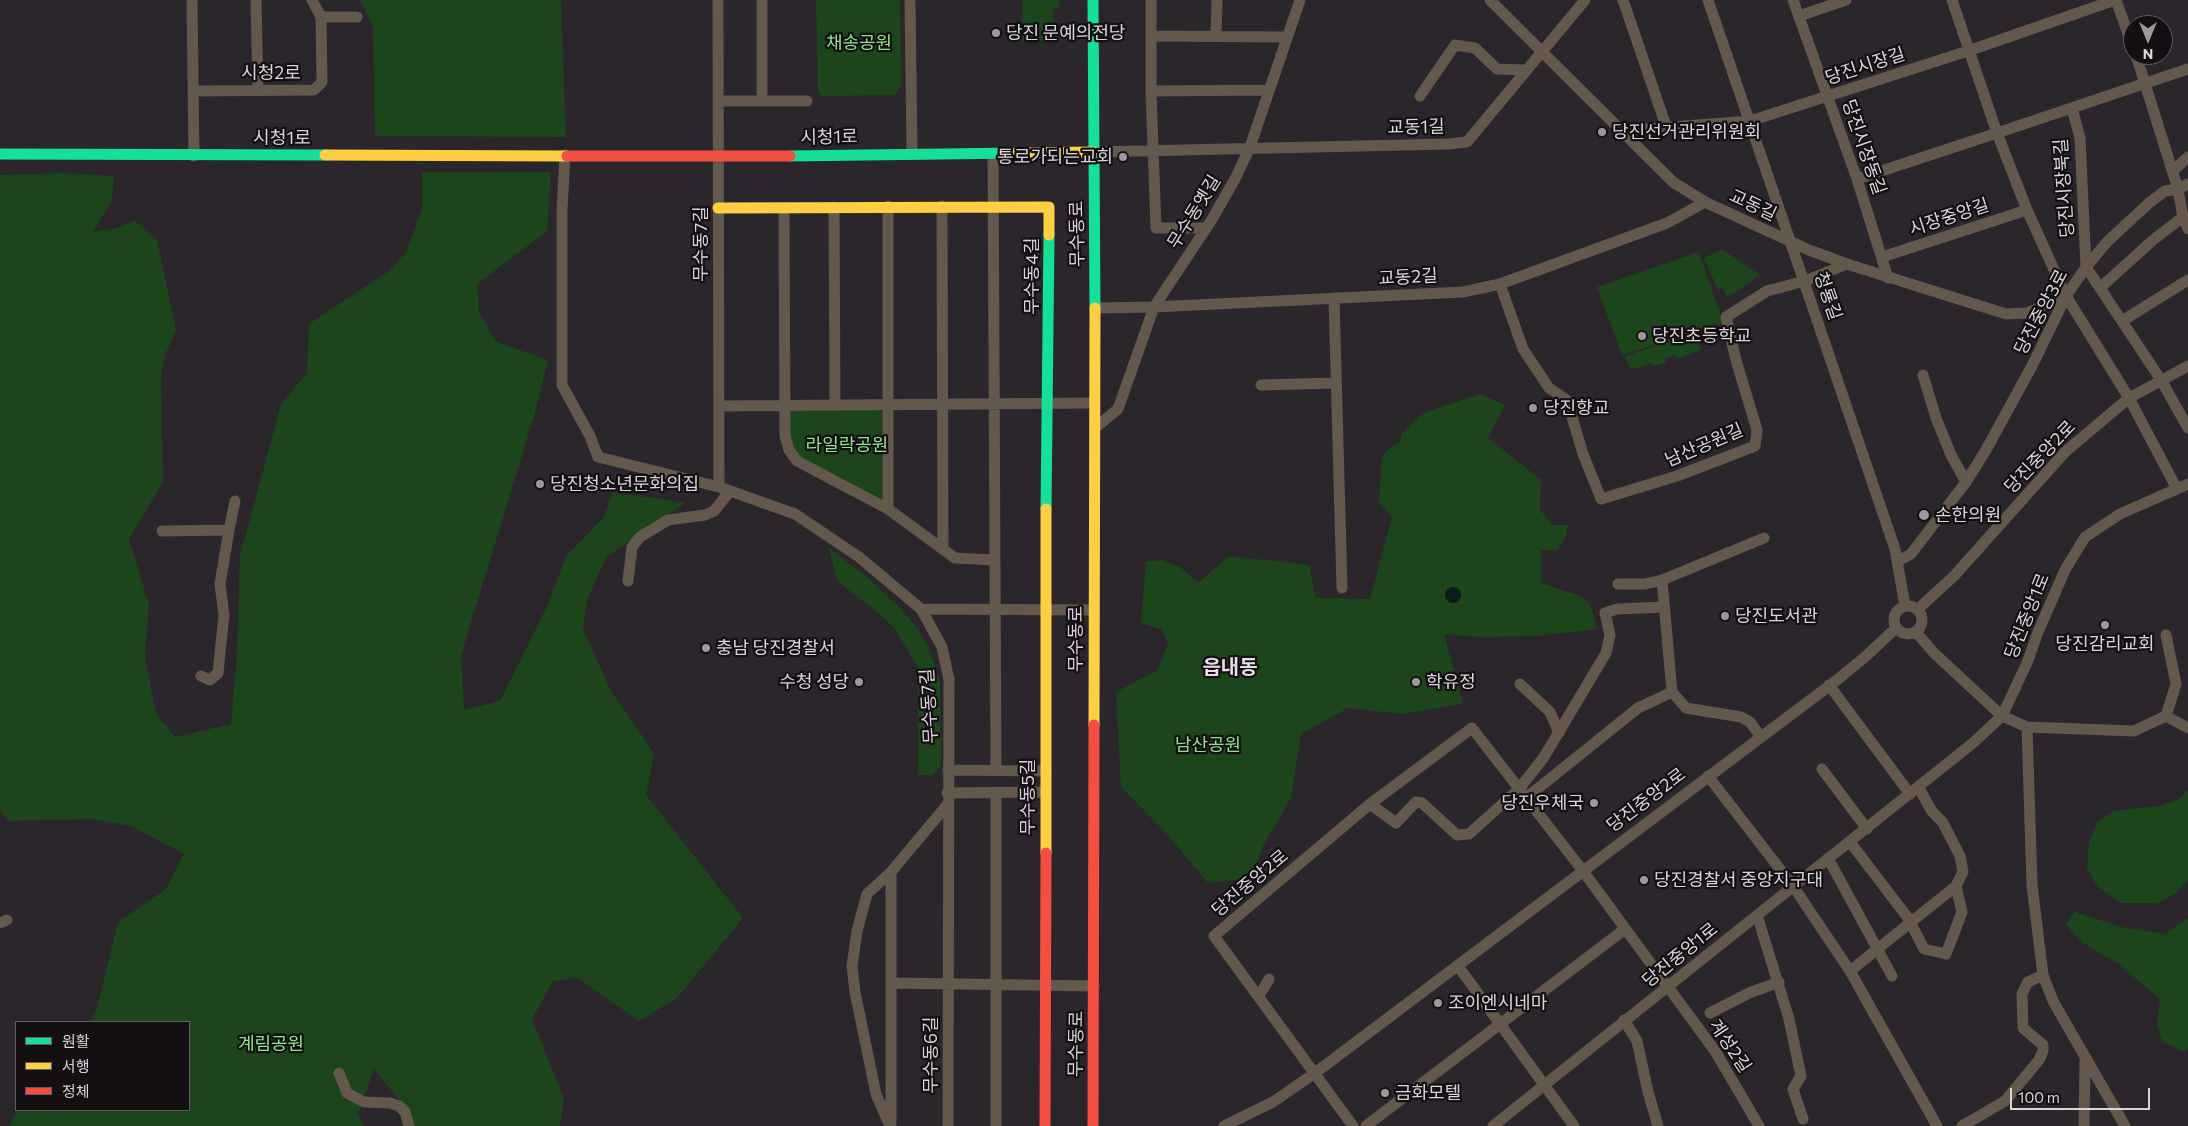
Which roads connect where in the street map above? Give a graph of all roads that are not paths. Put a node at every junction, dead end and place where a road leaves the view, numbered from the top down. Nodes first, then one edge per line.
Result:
1 (192, 0) edge
2 (256, 0) edge
3 (312, 0) edge
4 (718, 0) edge
5 (762, 0) edge
6 (910, 0) edge
7 (1092, 0) edge
8 (1151, 0) edge
9 (1217, 0) edge
10 (1300, 0) edge
11 (1490, 0) edge
12 (1585, 0) edge
13 (1623, 0) edge
14 (1708, 0) edge
15 (1793, 0) edge
16 (1846, 0) edge
17 (1952, 0) edge
18 (2115, 0) edge
19 (1799, 16) junction
20 (321, 17) junction
21 (357, 17) dead end
22 (2123, 21) edge
23 (1216, 35) junction
24 (1151, 36) junction
25 (1287, 37) junction
26 (1968, 51) junction
27 (1542, 52) junction
28 (2139, 65) edge
29 (2188, 69) edge
30 (1525, 70) junction
31 (2145, 83) junction
32 (258, 90) junction
33 (1268, 90) junction
34 (193, 91) junction
35 (1151, 91) junction
36 (1420, 96) dead end
37 (1828, 97) junction
38 (718, 101) junction
39 (762, 101) junction
40 (806, 101) dead end
41 (2072, 108) junction
42 (1750, 121) junction
43 (1666, 126) junction
44 (1620, 131) junction
45 (1997, 132) junction
46 (1250, 147) junction
47 (1153, 150) junction
48 (1093, 152) junction
49 (912, 153) junction
50 (993, 153) junction
51 (0, 154) edge
52 (565, 155) junction
53 (194, 156) junction
54 (717, 157) junction
55 (2188, 157) edge
56 (2173, 171) junction
57 (1857, 179) junction
58 (2183, 187) edge
59 (1705, 202) junction
60 (888, 206) junction
61 (942, 206) junction
62 (993, 206) junction
63 (834, 207) junction
64 (718, 208) junction
65 (784, 208) junction
66 (2027, 210) junction
67 (2183, 217) junction
68 (1206, 228) junction
69 (2188, 229) edge
70 (1790, 242) junction
71 (1882, 257) junction
72 (1847, 264) junction
73 (2086, 267) junction
74 (1888, 278) junction
75 (2188, 280) edge
76 (1805, 281) junction
77 (1500, 284) junction
78 (2100, 288) junction
79 (2066, 296) junction
80 (1334, 298) junction
81 (1154, 307) junction
82 (1095, 308) junction
83 (2122, 321) junction
84 (2188, 366) edge
85 (1923, 375) dead end
86 (2161, 380) junction
87 (1335, 383) junction
88 (1262, 385) dead end
89 (2129, 398) junction
90 (1049, 402) junction
91 (942, 403) junction
92 (995, 403) junction
93 (1094, 403) junction
94 (889, 404) junction
95 (835, 405) junction
96 (719, 406) junction
97 (786, 406) junction
98 (1095, 428) junction
99 (2188, 428) edge
100 (1966, 482) junction
101 (2183, 486) edge
102 (724, 489) junction
103 (235, 501) dead end
104 (888, 509) junction
105 (229, 530) junction
106 (162, 531) dead end
107 (1764, 538) dead end
108 (943, 549) junction
109 (994, 560) junction
110 (1898, 561) junction
111 (1662, 580) junction
112 (628, 581) dead end
113 (1618, 584) dead end
114 (1342, 588) dead end
115 (1905, 606) junction
116 (1664, 607) junction
117 (1918, 608) junction
118 (921, 609) junction
119 (995, 609) junction
120 (1045, 609) junction
121 (1094, 610) junction
122 (1896, 628) junction
123 (1916, 632) junction
124 (2166, 635) dead end
125 (200, 676) dead end
126 (1520, 684) dead end
127 (1829, 684) junction
128 (1672, 692) junction
129 (2002, 716) junction
130 (2166, 716) junction
131 (2027, 727) junction
132 (2188, 728) edge
133 (1559, 733) junction
134 (1761, 737) junction
135 (1822, 769) dead end
136 (948, 770) junction
137 (996, 770) junction
138 (1046, 771) junction
139 (1708, 776) junction
140 (1914, 791) junction
141 (1046, 792) junction
142 (996, 793) junction
143 (1522, 794) junction
144 (947, 799) junction
145 (1370, 804) junction
146 (1867, 829) junction
147 (1850, 842) junction
148 (1828, 858) junction
149 (1582, 871) junction
150 (891, 872) junction
151 (1793, 886) junction
152 (1956, 886) junction
153 (1757, 915) junction
154 (1910, 922) junction
155 (1625, 930) junction
156 (1878, 951) junction
157 (1458, 966) junction
158 (1850, 971) junction
159 (2042, 975) junction
160 (1892, 976) dead end
161 (1269, 979) dead end
162 (1779, 982) junction
163 (892, 983) junction
164 (949, 984) junction
165 (997, 984) junction
166 (1047, 985) junction
167 (1094, 986) junction
168 (1667, 988) junction
169 (1260, 996) junction
170 (1710, 1013) dead end
171 (1624, 1020) junction
172 (1500, 1023) junction
173 (2085, 1060) junction
174 (339, 1073) dead end
175 (1315, 1073) junction
176 (1543, 1085) junction
177 (1803, 1119) dead end
178 (408, 1126) edge
179 (890, 1126) edge
180 (948, 1126) edge
181 (996, 1126) edge
182 (1045, 1126) edge
183 (1093, 1126) edge
184 (1224, 1126) edge
185 (1353, 1126) edge
186 (1366, 1126) edge
187 (1493, 1126) edge
188 (1574, 1126) edge
189 (1658, 1126) edge
190 (1759, 1126) edge
191 (1937, 1126) edge
192 (1962, 1126) edge
193 (2084, 1126) edge
194 (2125, 1126) edge

1 - 34 street
2 - 32 street
3 - 20 street, 시청2로
4 - 38 street, 무수동7길
5 - 39 street
6 - 49 street
7 - 48 street, 무수동로
8 - 24 street
9 - 23 street
10 - 25 street, 무수동옛길
11 - 27 street, 교동길
12 - 27 street, 교동1길
13 - 43 street
14 - 42 street, 청룡길
15 - 19 street, 당진시장동길
16 - 19 street
17 - 26 street
18 - 22 street
18 - 26 street, 당진시장길
19 - 37 street, 당진시장동길
20 - 21 street
20 - 32 street, 시청2로
23 - 24 street
23 - 25 street
24 - 35 street
25 - 33 street, 무수동옛길
26 - 37 street, 당진시장길
26 - 45 street
27 - 30 street, 교동1길
27 - 44 street, 교동길
28 - 31 street
29 - 31 street, 당진시장북길
30 - 36 street
30 - 46 street, 교동1길
31 - 41 street, 당진시장북길
31 - 56 street
32 - 34 street, 시청2로
33 - 35 street
33 - 46 street, 무수동옛길
34 - 53 street
35 - 47 street
37 - 42 street, 당진시장길
37 - 57 street, 당진시장동길
38 - 39 street
38 - 54 street, 무수동7길
39 - 40 street
41 - 45 street, 당진시장북길
41 - 73 street, 당진시장북길
42 - 43 street, 당진시장길
42 - 70 street, 청룡길
43 - 44 street, 당진시장길
44 - 59 street, 교동길
45 - 57 street, 당진시장북길
45 - 66 street
46 - 47 street
46 - 68 street, 무수동옛길
47 - 48 street
47 - 68 street
48 - 50 street, 시청1로
48 - 82 street, 무수동로
49 - 50 street, 시청1로
49 - 54 street, 시청1로
50 - 62 street
51 - 53 street, 시청1로
52 - 53 street, 시청1로
52 - 54 street, 시청1로
52 - 102 street, 무수동7길
54 - 64 street, 무수동7길
55 - 56 street
56 - 58 street
57 - 71 street, 당진시장동길
58 - 67 street
58 - 73 street, 당진중앙3로
59 - 70 street, 교동길
59 - 77 street, 교동2길
60 - 61 street, 무수동4길
60 - 63 street, 무수동4길
60 - 94 street
61 - 62 street, 무수동4길
61 - 91 street
62 - 90 street, 무수동4길
62 - 92 street
63 - 65 street, 무수동4길
63 - 95 street
64 - 65 street, 무수동4길
64 - 96 street, 무수동7길
65 - 97 street
66 - 71 street, 시장중앙길
66 - 79 street
67 - 69 street
67 - 78 street
68 - 81 street, 무수동옛길
70 - 72 street, 교동길
70 - 76 street, 청룡길
71 - 74 street, 당진시장동길
72 - 74 street, 교동길
72 - 76 street
73 - 78 street
73 - 79 street, 당진중앙3로
74 - 79 street, 교동길
75 - 83 street
76 - 77 street, 남산공원길
76 - 110 street, 청룡길
77 - 80 street, 교동2길
78 - 83 street
79 - 89 street
79 - 100 street, 당진중앙3로
80 - 81 street, 교동2길
80 - 87 street
81 - 82 street, 교동2길
81 - 98 street, 무수동옛길
82 - 93 street, 무수동로
83 - 86 street
84 - 86 street, 당진중앙2로
85 - 100 street
86 - 89 street, 당진중앙2로
86 - 99 street
87 - 88 street
87 - 114 street
89 - 101 street
89 - 117 street, 당진중앙2로
90 - 92 street
90 - 93 street
90 - 120 street, 무수동4길
91 - 92 street
91 - 94 street
91 - 108 street
92 - 109 street
93 - 98 street, 무수동로
94 - 95 street
94 - 104 street
95 - 97 street
96 - 97 street
96 - 102 street, 무수동7길
97 - 104 street
98 - 121 street, 무수동로
100 - 110 street, 당진중앙3로
101 - 129 street, 당진중앙1로
102 - 112 street
102 - 118 street, 무수동7길
103 - 105 street
104 - 108 street
105 - 106 street
105 - 125 street
107 - 111 street
108 - 109 street
109 - 119 street
110 - 115 street, 청룡길
111 - 113 street
111 - 116 street
115 - 117 street
115 - 122 street
116 - 128 street
116 - 133 street
117 - 123 street
118 - 119 street
118 - 136 street, 무수동7길
119 - 120 street
119 - 137 street, 무수동5길
120 - 121 street
120 - 138 street, 무수동5길
121 - 167 street, 무수동로
122 - 123 street
122 - 127 street, 당진중앙2로
123 - 129 street
124 - 130 street
126 - 133 street
127 - 134 street, 당진중앙2로
127 - 140 street
128 - 134 street
128 - 143 street
129 - 131 street
129 - 140 street, 당진중앙1로
130 - 131 street
130 - 132 street
131 - 159 street
133 - 143 street
134 - 139 street, 당진중앙2로
135 - 146 street
136 - 137 street
136 - 144 street, 무수동7길
137 - 138 street
138 - 141 street, 무수동5길
139 - 149 street, 당진중앙2로
139 - 151 street, 당진중앙2로
140 - 146 street, 당진중앙1로
140 - 152 street
141 - 142 street
141 - 166 street, 무수동5길
142 - 144 street
142 - 165 street
143 - 145 street
143 - 145 street, 당진중앙2로
143 - 149 street
144 - 150 street
144 - 164 street, 무수동7길
145 - 169 street, 당진중앙2로
146 - 147 street, 당진중앙1로
147 - 148 street, 당진중앙1로
147 - 154 street
148 - 151 street, 당진중앙1로
148 - 156 street
149 - 155 street
149 - 157 street, 당진중앙2로
150 - 163 street
150 - 179 street
151 - 153 street, 당진중앙1로
151 - 158 street, 당진중앙2로
152 - 154 street
152 - 154 street
153 - 162 street
153 - 168 street, 당진중앙1로
154 - 156 street
155 - 168 street
155 - 172 street
156 - 158 street
156 - 160 street
157 - 172 street
157 - 175 street, 당진중앙2로
158 - 191 street, 당진중앙2로
159 - 173 street
159 - 192 street
161 - 169 street
162 - 170 street
162 - 177 street
163 - 164 street
163 - 179 street
164 - 165 street
164 - 180 street, 무수동6길
165 - 166 street
165 - 181 street
166 - 167 street
166 - 182 street
167 - 183 street, 무수동로
168 - 171 street, 당진중앙1로
168 - 190 street, 계성2길
169 - 175 street, 당진중앙2로
171 - 176 street, 당진중앙1로
171 - 189 street
172 - 176 street
172 - 186 street
173 - 193 street
173 - 194 street
174 - 178 street
175 - 184 street, 당진중앙2로
175 - 185 street, 당진중앙2로
176 - 187 street, 당진중앙1로
176 - 188 street

